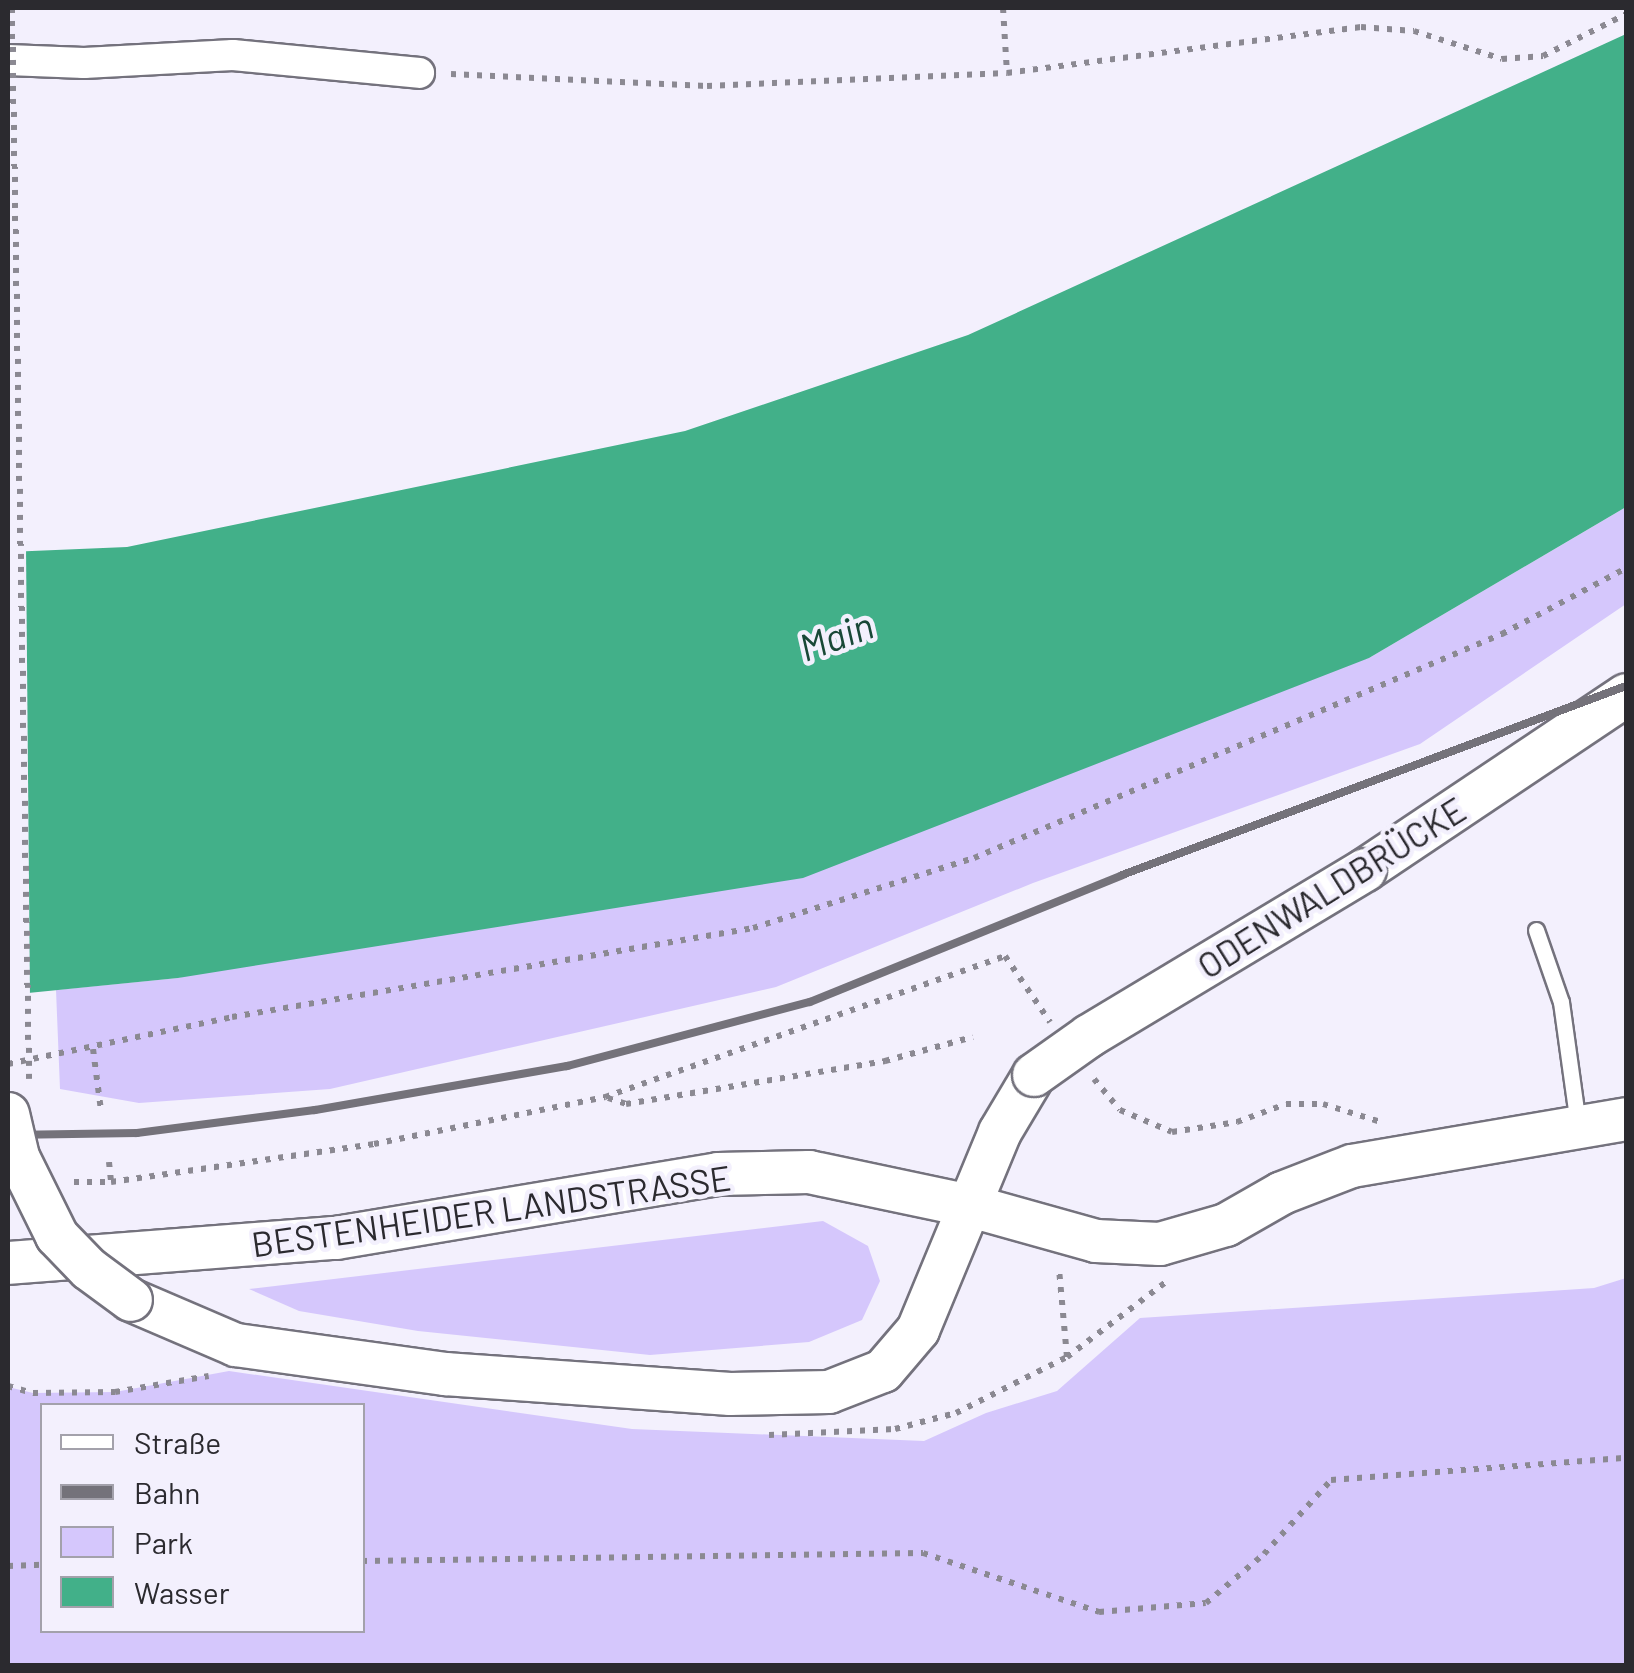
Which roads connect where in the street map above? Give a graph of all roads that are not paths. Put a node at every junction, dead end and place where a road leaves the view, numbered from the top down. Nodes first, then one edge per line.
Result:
1 (8, 60) edge
2 (420, 73) road end
3 (1626, 695) edge
4 (1536, 930) dead end
5 (20, 1107) edge
6 (1626, 1120) edge
7 (1578, 1128) junction
8 (971, 1206) junction
9 (8, 1263) edge

1 - 2 street
3 - 8 main road, ODENWALDBRÜCKE, bridge
4 - 7 lane
5 - 8 main road, bridge
6 - 7 main road, BESTENHEIDER LANDSTRASSE
7 - 8 main road, BESTENHEIDER LANDSTRASSE
8 - 9 main road, BESTENHEIDER LANDSTRASSE

